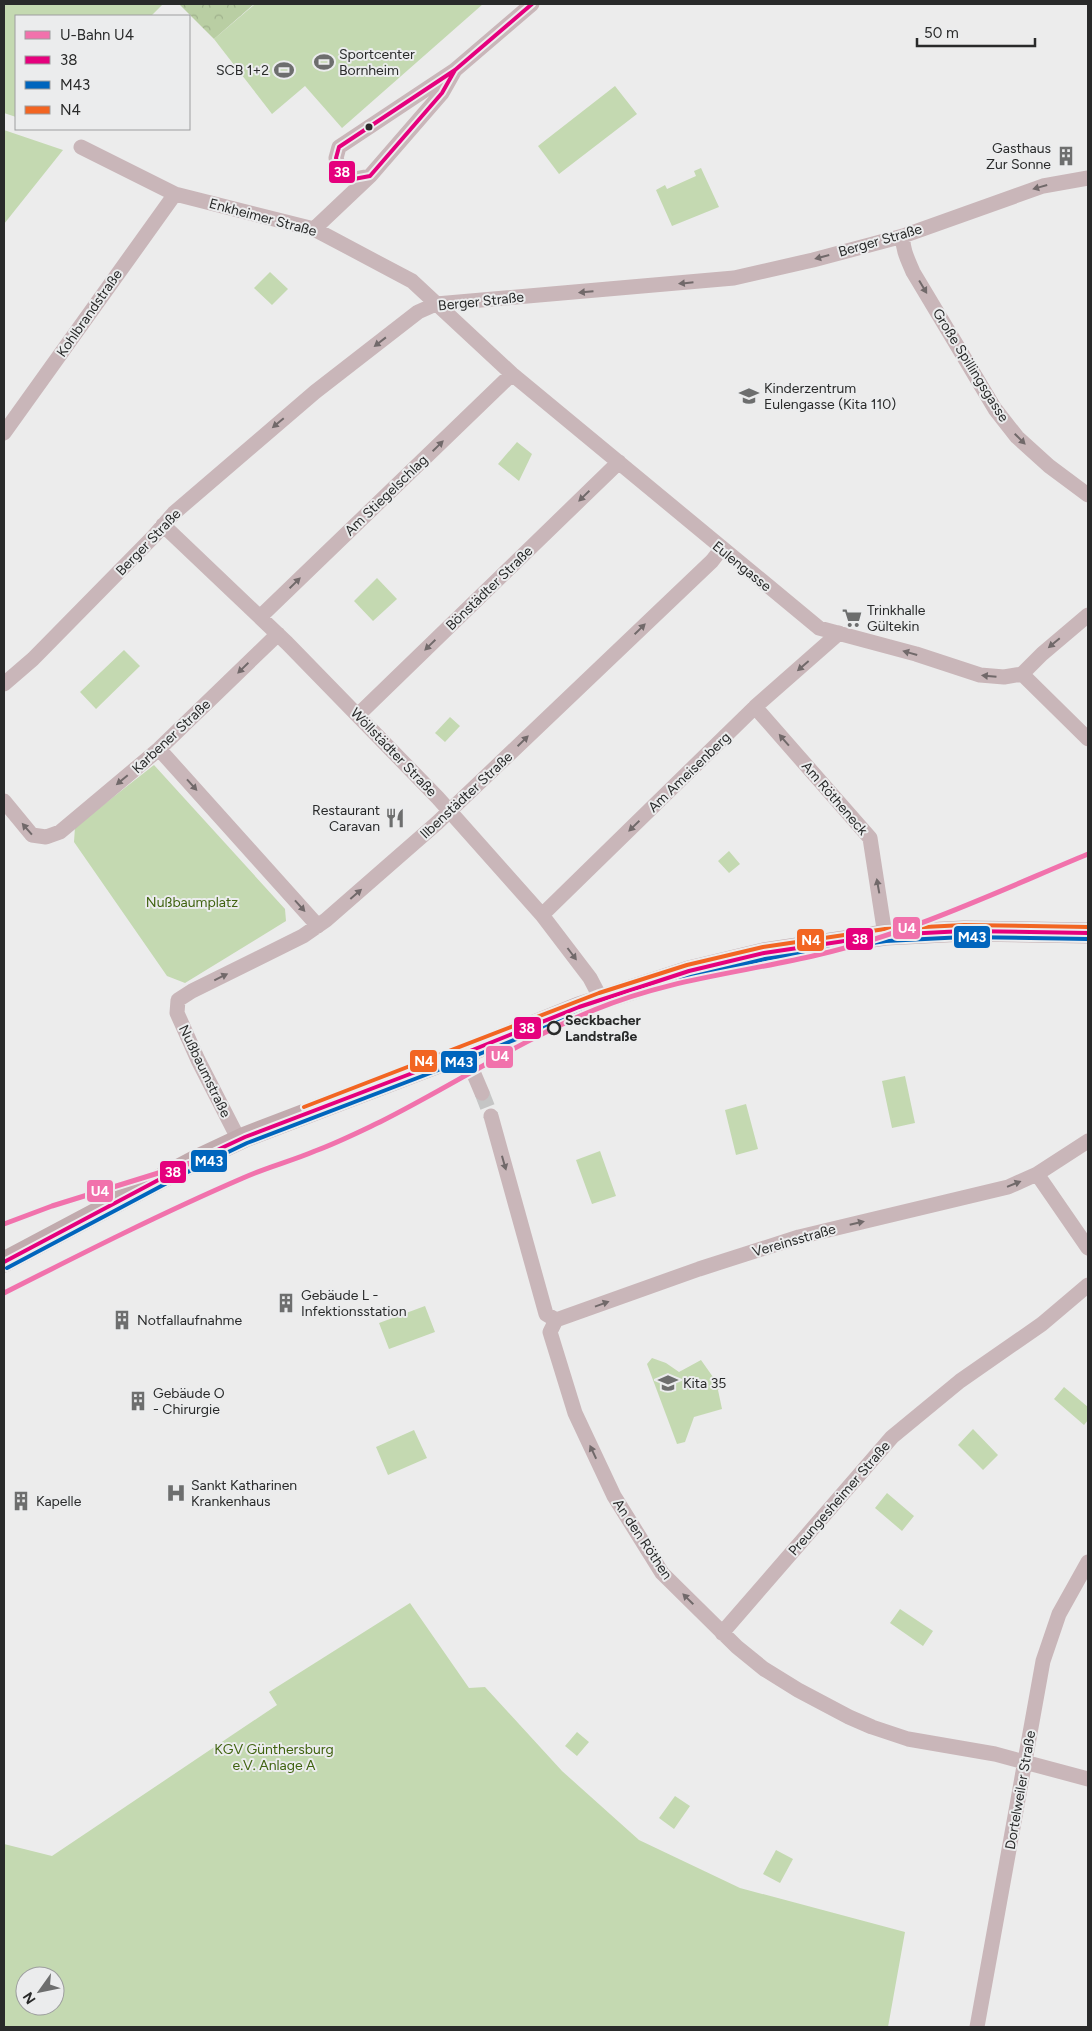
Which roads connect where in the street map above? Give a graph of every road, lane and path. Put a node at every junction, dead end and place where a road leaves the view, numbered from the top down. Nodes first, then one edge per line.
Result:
1 (532, 4) edge
2 (455, 70) junction
3 (81, 147) dead end
4 (370, 176) junction
5 (1088, 178) edge
6 (174, 194) junction
7 (314, 228) junction
8 (903, 236) junction
9 (436, 304) junction
10 (512, 374) junction
11 (4, 433) edge
12 (619, 462) junction
13 (1088, 495) edge
14 (163, 526) junction
15 (722, 548) junction
16 (1088, 614) edge
17 (260, 617) junction
18 (839, 633) junction
19 (278, 634) junction
20 (1022, 674) junction
21 (4, 684) edge
22 (755, 707) junction
23 (358, 714) junction
24 (1088, 740) edge
25 (159, 749) junction
26 (4, 801) edge
27 (450, 811) junction
28 (542, 916) junction
29 (318, 926) junction
30 (1088, 933) edge
31 (885, 935) junction
32 (601, 999) junction
33 (178, 1000) joint
34 (466, 1053) junction
35 (482, 1093) tunnel mouth
36 (490, 1116) tunnel mouth
37 (239, 1140) junction
38 (1088, 1141) edge
39 (1037, 1174) junction
40 (1088, 1248) edge
41 (4, 1262) edge
42 (1088, 1285) edge
43 (556, 1320) junction
44 (1088, 1562) edge
45 (722, 1633) junction
46 (1024, 1761) junction
47 (1088, 1779) edge
48 (977, 2027) edge

1 - 2 street
2 - 4 street
2 - 4 street
3 - 6 street, Enkheimer Straße
4 - 7 street
5 -> 8 street, Berger Straße
6 - 7 street, Enkheimer Straße
6 - 11 street, Kohlbrandstraße
7 - 9 street, Enkheimer Straße
8 -> 9 street, Berger Straße
8 -> 13 street, Große Spillingsgasse
9 - 10 street, Eulengasse
9 -> 14 street, Berger Straße
10 - 12 street, Eulengasse
17 -> 10 street, Am Stiegelschlag
12 - 15 street, Eulengasse
12 -> 23 street, Bönstädter Straße
14 - 17 street, Wöllstädter Straße
14 - 21 street, Berger Straße
15 - 18 street, Eulengasse
27 -> 15 street, Ilbenstädter Straße
16 -> 20 street
17 - 19 street, Wöllstädter Straße
20 -> 18 street, Eulengasse
18 -> 22 street, Am Ameisenberg
19 - 23 street, Wöllstädter Straße
19 -> 25 street, Karbener Straße
20 - 24 street
22 -> 28 street, Am Ameisenberg
31 -> 22 street, Am Rötheneck
23 - 27 street, Wöllstädter Straße
25 -> 26 street, Karbener Straße
25 -> 29 street
27 - 28 street, Wöllstädter Straße
29 -> 27 street, Ilbenstädter Straße
28 -> 32 street, Wöllstädter Straße
33 -> 29 street, Ilbenstädter Straße
30 - 31 main road
31 - 32 main road
32 - 34 main road
33 - 37 street, Nußbaumstraße
34 - 35 street
34 - 37 main road
36 -> 43 street
37 - 41 main road
38 - 39 street, Vereinsstraße
39 - 40 street
43 -> 39 street, Vereinsstraße
42 - 45 street, Preungesheimer Straße
45 -> 43 street, An den Röthen
44 - 46 street, Dortelweiler Straße
45 - 46 street, An den Röthen
46 - 47 street, An den Röthen
46 - 48 street, Dortelweiler Straße

